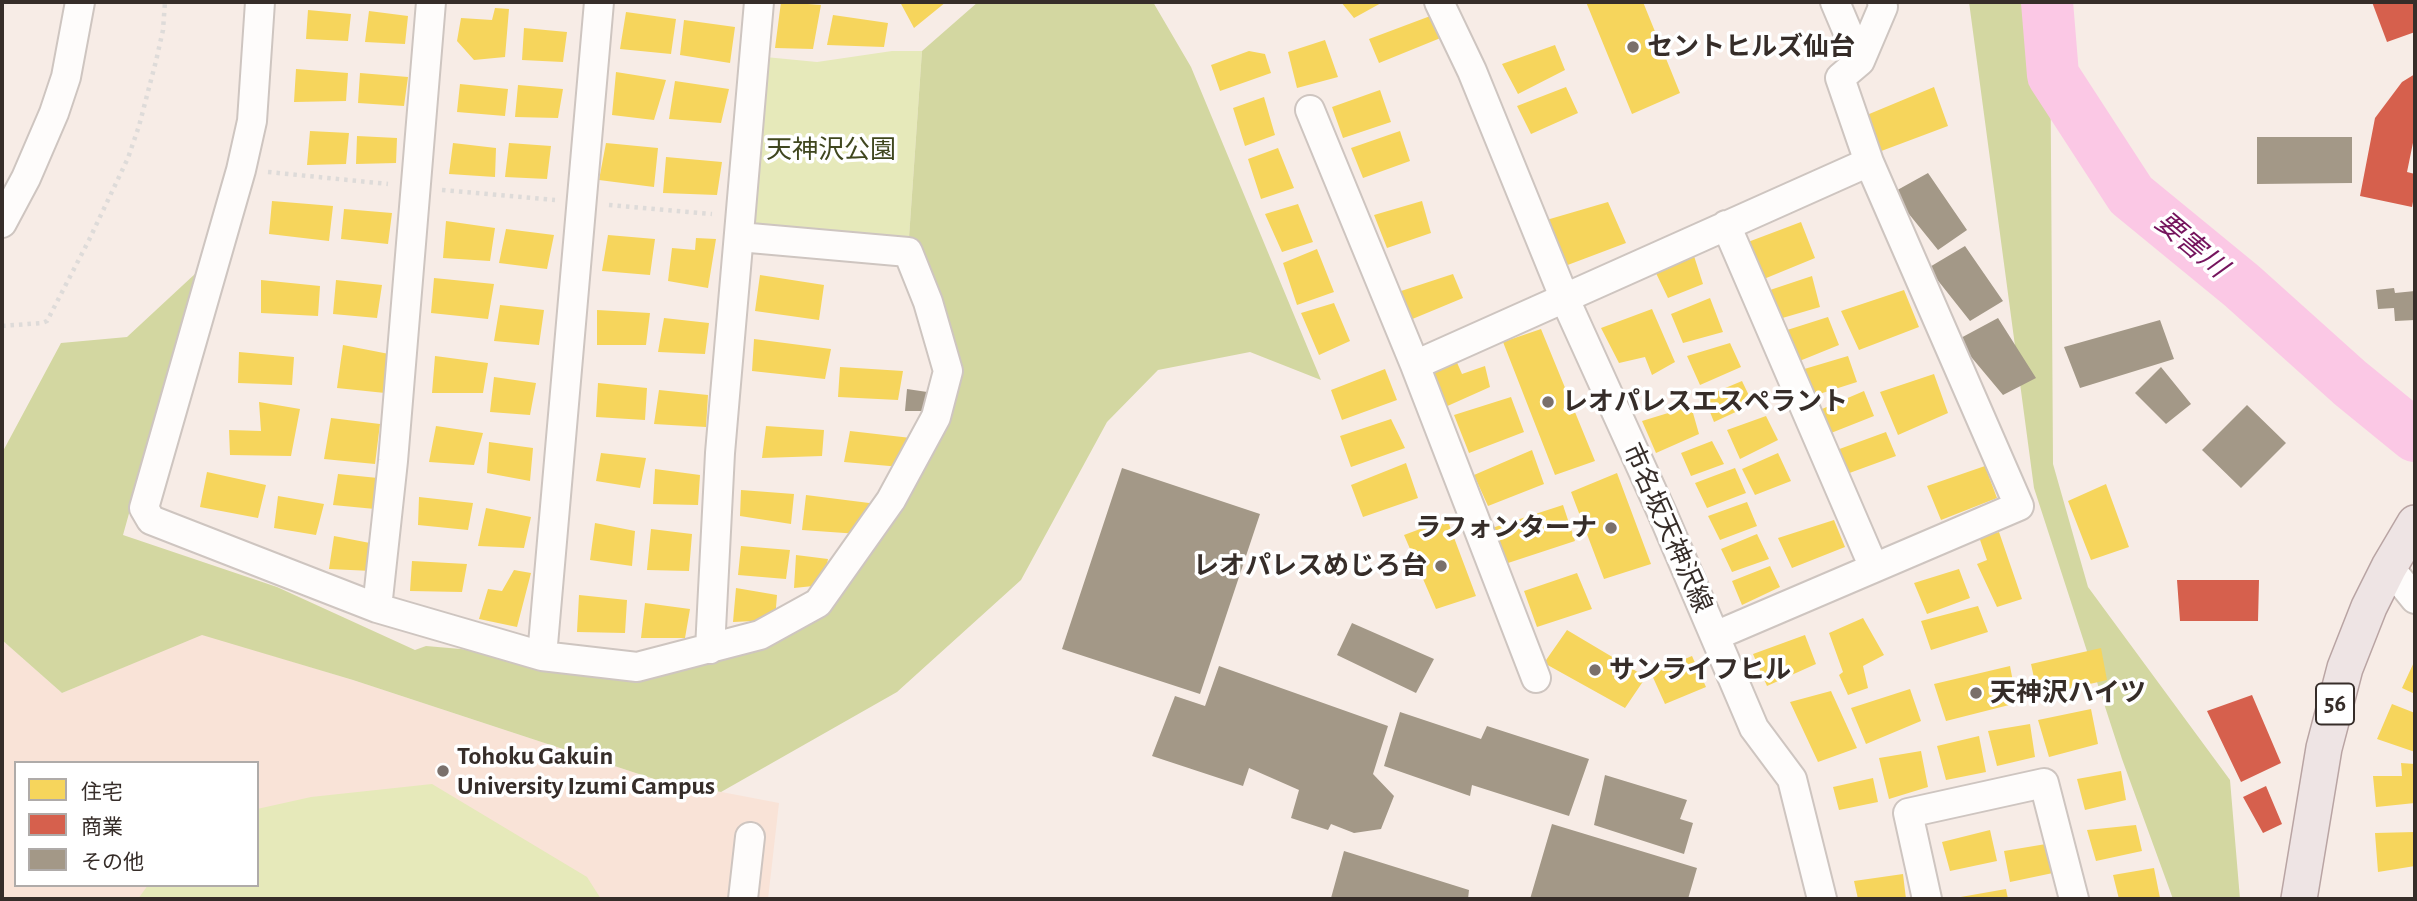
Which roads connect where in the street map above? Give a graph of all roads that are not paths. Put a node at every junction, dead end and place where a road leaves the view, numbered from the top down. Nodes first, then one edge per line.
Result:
1 (80, 2) edge
2 (260, 2) edge
3 (431, 2) edge
4 (599, 2) edge
5 (759, 2) edge
6 (1439, 2) edge
7 (1835, 2) edge
8 (1882, 2) edge
9 (1860, 61) junction
10 (1310, 110) dead end
11 (1869, 162) junction
12 (2, 223) edge
13 (1726, 225) junction
14 (740, 227) junction
15 (1564, 297) junction
16 (1415, 365) junction
17 (2415, 523) edge
18 (2389, 567) junction
19 (1874, 568) junction
20 (2415, 599) edge
21 (377, 608) junction
22 (1714, 636) junction
23 (710, 649) junction
24 (542, 656) junction
25 (1536, 678) dead end
26 (750, 837) dead end
27 (743, 899) edge
28 (1822, 899) edge
29 (1927, 899) edge
30 (2074, 899) edge
31 (2299, 899) edge

1 - 12 street
2 - 21 street
3 - 21 street
4 - 24 street
5 - 14 street
6 - 15 street, 市名坂天神沢線
7 - 9 street
8 - 9 street
9 - 11 street
10 - 16 street
11 - 13 street
11 - 19 street
13 - 15 street
13 - 19 street
14 - 23 street
14 - 23 street
15 - 16 street
15 - 22 street, 市名坂天神沢線
16 - 25 street
17 - 18 main road, 56
18 - 20 street
18 - 31 main road, 56
19 - 22 street
21 - 24 street
22 - 28 street, 市名坂天神沢線
23 - 24 street
26 - 27 street
29 - 30 street

